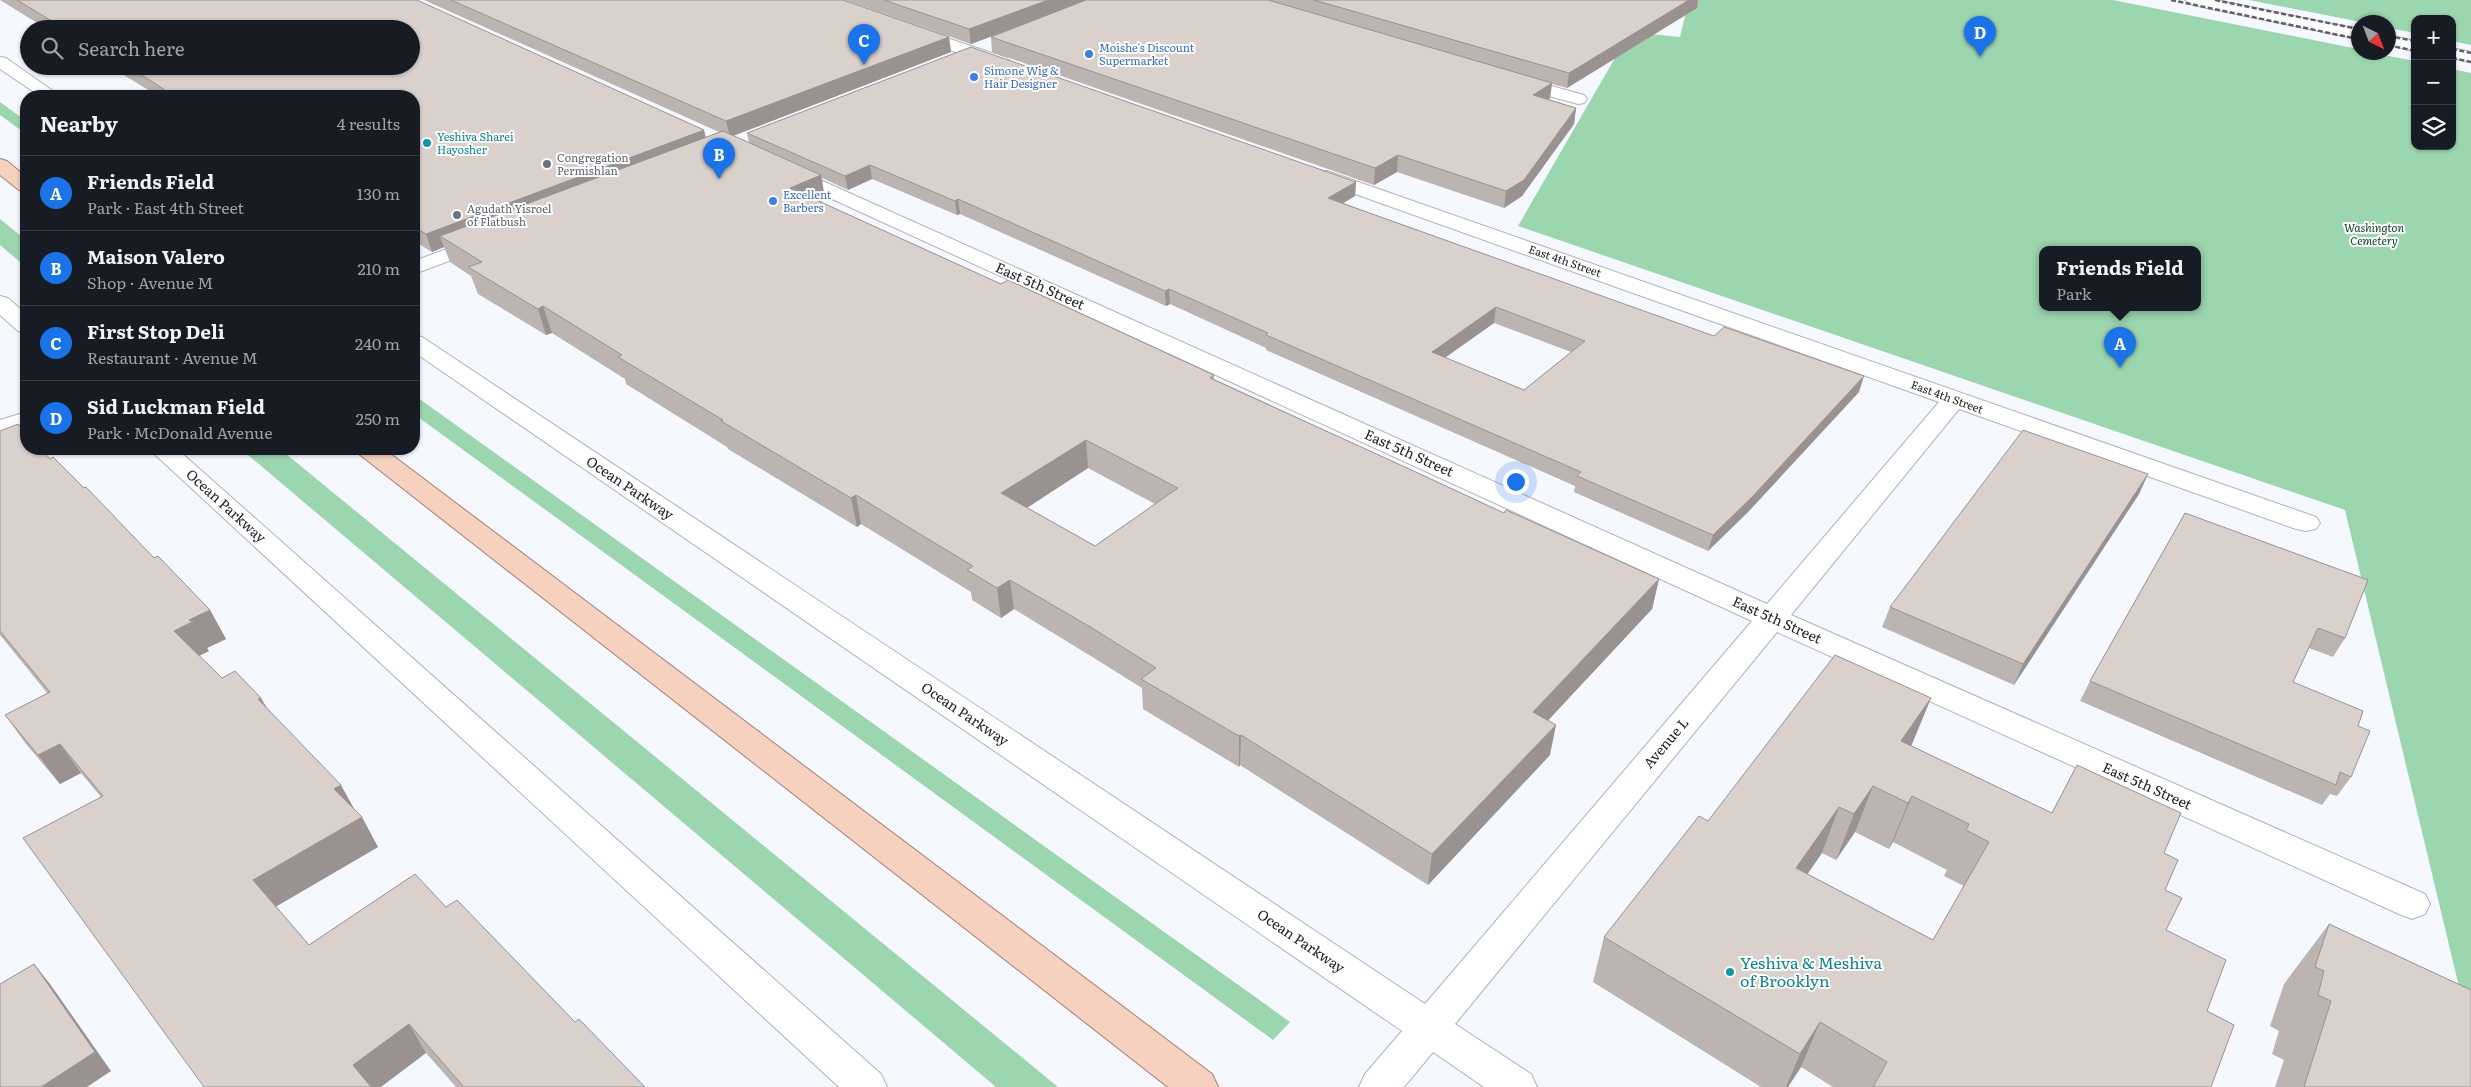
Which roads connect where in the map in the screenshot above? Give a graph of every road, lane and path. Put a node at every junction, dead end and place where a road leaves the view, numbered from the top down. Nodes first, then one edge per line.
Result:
1 (2193, 0) edge
2 (895, 25) edge
3 (2351, 33) edge
4 (1000, 41) edge
5 (2396, 42) edge
6 (2411, 45) edge
7 (972, 52) junction
8 (2456, 55) edge
9 (2471, 57) edge
10 (0, 62) edge
11 (942, 64) edge
12 (1015, 67) edge
13 (1503, 77) edge
14 (42, 90) edge
15 (1578, 100) dead end
16 (0, 165) edge
17 (774, 165) edge
18 (1307, 170) edge
19 (20, 181) edge
20 (496, 237) edge
21 (420, 266) edge
22 (0, 303) edge
23 (20, 321) edge
24 (420, 346) edge
25 (1954, 400) junction
26 (20, 421) edge
27 (0, 429) edge
28 (169, 455) edge
29 (376, 455) edge
30 (2306, 523) dead end
31 (1771, 618) junction
32 (2412, 904) dead end
33 (1428, 1027) junction
34 (867, 1087) edge
35 (1198, 1087) edge
36 (1379, 1087) edge
37 (1516, 1087) edge

1 - 3 street
2 - 7 street
4 - 7 street
5 - 6 street
7 - 11 street
7 - 12 street
8 - 9 street
10 - 14 street
13 - 15 street
16 - 19 main road
17 - 31 street, East 5th Street
18 - 25 street, East 4th Street
20 - 21 street
22 - 23 street
24 - 33 street, Ocean Parkway
25 - 30 street, East 4th Street
25 - 31 street, Avenue L
26 - 27 street
28 - 34 street, Ocean Parkway
29 - 35 main road
31 - 32 street, East 5th Street
31 - 33 street, Avenue L
33 - 36 street, Avenue L
33 - 37 street, Ocean Parkway

